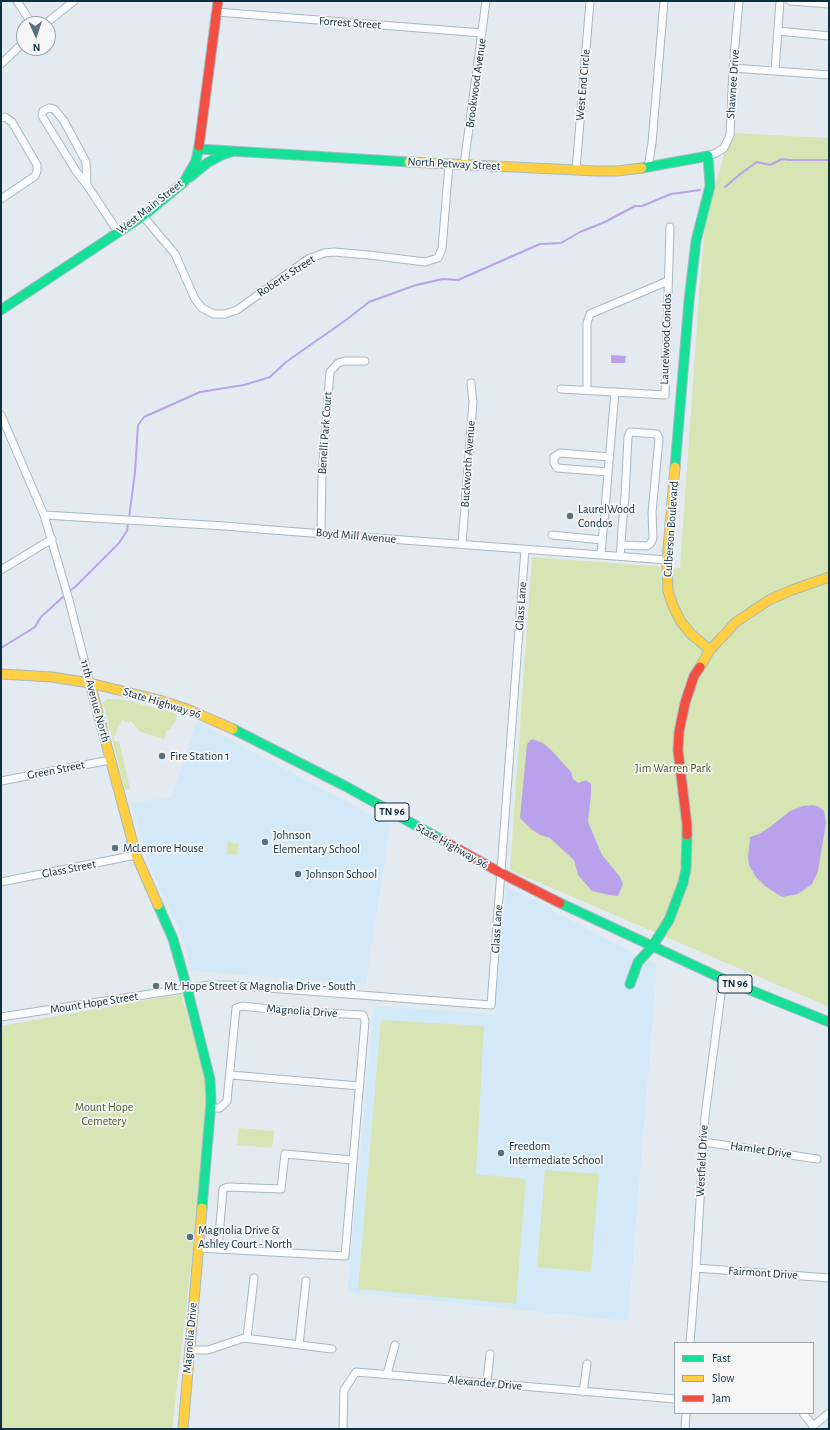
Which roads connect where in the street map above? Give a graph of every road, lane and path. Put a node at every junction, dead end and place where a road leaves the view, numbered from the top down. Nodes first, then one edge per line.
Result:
1 (17, 1) edge
2 (74, 1) edge
3 (218, 1) edge
4 (486, 1) edge
5 (590, 1) edge
6 (664, 1) edge
7 (740, 1) edge
8 (780, 1) edge
9 (790, 1) edge
10 (829, 4) edge
11 (217, 12) junction
12 (27, 16) edge
13 (55, 16) edge
14 (778, 32) junction
15 (482, 33) junction
16 (829, 36) edge
17 (16, 50) edge
18 (1, 64) edge
19 (733, 68) junction
20 (775, 71) junction
21 (829, 75) edge
22 (1, 118) edge
23 (199, 149) junction
24 (237, 151) junction
25 (708, 156) junction
26 (449, 164) junction
27 (464, 164) junction
28 (648, 167) junction
29 (576, 170) junction
30 (184, 182) junction
31 (87, 185) junction
32 (1, 198) edge
33 (143, 216) junction
34 (670, 227) dead end
35 (118, 232) junction
36 (668, 281) junction
37 (1, 310) edge
38 (365, 361) dead end
39 (471, 383) dead end
40 (561, 389) dead end
41 (587, 390) junction
42 (615, 392) junction
43 (1, 416) edge
44 (3, 428) edge
45 (610, 457) junction
46 (608, 472) junction
47 (44, 515) junction
48 (321, 533) junction
49 (552, 535) dead end
50 (52, 539) junction
51 (602, 540) junction
52 (462, 544) junction
53 (620, 545) junction
54 (525, 549) junction
55 (601, 555) junction
56 (620, 556) junction
57 (667, 560) junction
58 (1, 570) edge
59 (829, 577) edge
60 (710, 650) junction
61 (1, 674) edge
62 (90, 683) junction
63 (110, 760) junction
64 (1, 781) edge
65 (136, 855) junction
66 (501, 873) junction
67 (1, 882) edge
68 (652, 947) junction
69 (723, 979) junction
70 (630, 984) dead end
71 (187, 988) junction
72 (1, 1017) edge
73 (829, 1022) edge
74 (231, 1075) junction
75 (359, 1086) junction
76 (211, 1108) junction
77 (704, 1142) junction
78 (818, 1158) dead end
79 (352, 1160) junction
80 (198, 1248) junction
81 (218, 1248) junction
82 (696, 1268) junction
83 (254, 1278) dead end
84 (829, 1278) edge
85 (306, 1281) dead end
86 (247, 1338) junction
87 (690, 1342) edge
88 (395, 1344) dead end
89 (299, 1345) junction
90 (332, 1349) dead end
91 (189, 1350) junction
92 (490, 1354) dead end
93 (587, 1364) dead end
94 (387, 1374) junction
95 (487, 1382) junction
96 (583, 1392) junction
97 (674, 1399) edge
98 (829, 1413) edge
99 (686, 1414) edge
100 (804, 1414) edge
101 (813, 1427) edge
102 (183, 1429) edge
103 (343, 1429) edge
104 (685, 1429) edge

1 - 12 street
2 - 13 street
3 - 11 street, West Main Street
4 - 15 street, Brookwood Avenue
5 - 29 street, West End Circle
6 - 28 street
7 - 19 street, Shawnee Drive
8 - 14 street
9 - 10 street
11 - 15 street, Forrest Street
11 - 23 street, West Main Street
14 - 16 street
14 - 20 street
15 - 27 street, Brookwood Avenue
17 - 18 street
19 - 20 street
19 - 25 street, Shawnee Drive
20 - 21 street
22 - 32 street
23 - 24 street, North Petway Street
23 - 30 street, West Main Street
24 - 26 street, North Petway Street
24 - 30 street
25 - 28 street, North Petway Street
25 - 57 street, Culberson Boulevard
26 - 27 street, North Petway Street
26 - 33 street, Roberts Street
27 - 29 street, North Petway Street
28 - 29 street, North Petway Street
30 - 33 street, West Main Street
31 - 31 street
31 - 35 street
33 - 35 street, West Main Street
34 - 36 street, Laurelwood Condos
35 - 37 street, West Main Street
36 - 41 street, Laurelwood Condos
36 - 42 street, Laurelwood Condos
38 - 48 street, Benelli Park Court
39 - 52 street, Buckworth Avenue
40 - 41 street, Laurelwood Condos
41 - 42 street, Laurelwood Condos
42 - 45 street
43 - 44 street, 11th Avenue North
44 - 47 street, 11th Avenue North
45 - 46 street
45 - 46 street
46 - 51 street
47 - 48 street, Boyd Mill Avenue
47 - 50 street, 11th Avenue North
48 - 52 street, Boyd Mill Avenue
49 - 51 street
50 - 58 street
50 - 62 street, 11th Avenue North
51 - 55 street
52 - 54 street, Boyd Mill Avenue
53 - 53 street
53 - 56 street
54 - 55 street, Boyd Mill Avenue
54 - 66 street, Glass Lane
55 - 56 street, Boyd Mill Avenue
56 - 57 street, Boyd Mill Avenue
57 - 60 street, Culberson Boulevard
59 - 60 street
60 - 68 street
61 - 62 street, State Highway 96 / TN 96
62 - 63 street, 11th Avenue North
62 - 66 street, State Highway 96 / TN 96
63 - 64 street, Green Street
63 - 65 street, 11th Avenue North
65 - 67 street, Glass Street
65 - 71 street, 11th Avenue North
66 - 68 street, State Highway 96 / TN 96
66 - 71 street, Glass Lane
68 - 69 street, State Highway 96 / TN 96
68 - 70 street
69 - 73 street, State Highway 96 / TN 96
69 - 77 street, Westfield Drive
71 - 72 street, Mount Hope Street
71 - 76 street, Magnolia Drive
74 - 75 street
74 - 75 street, Magnolia Drive
74 - 76 street, Magnolia Drive
75 - 79 street, Magnolia Drive
76 - 80 street, Magnolia Drive
77 - 78 street, Hamlet Drive
77 - 82 street, Westfield Drive
79 - 81 street
79 - 81 street, Magnolia Drive
80 - 81 street, Magnolia Drive
80 - 91 street, Magnolia Drive
82 - 84 street, Fairmont Drive
82 - 87 street, Westfield Drive
83 - 86 street
85 - 89 street
86 - 89 street
86 - 91 street
88 - 94 street
89 - 90 street
91 - 102 street, Magnolia Drive
92 - 95 street
93 - 96 street
94 - 95 street, Alexander Drive
94 - 103 street, Alexander Drive
95 - 96 street, Alexander Drive
96 - 97 street, Alexander Drive
98 - 101 street
99 - 104 street
100 - 101 street

